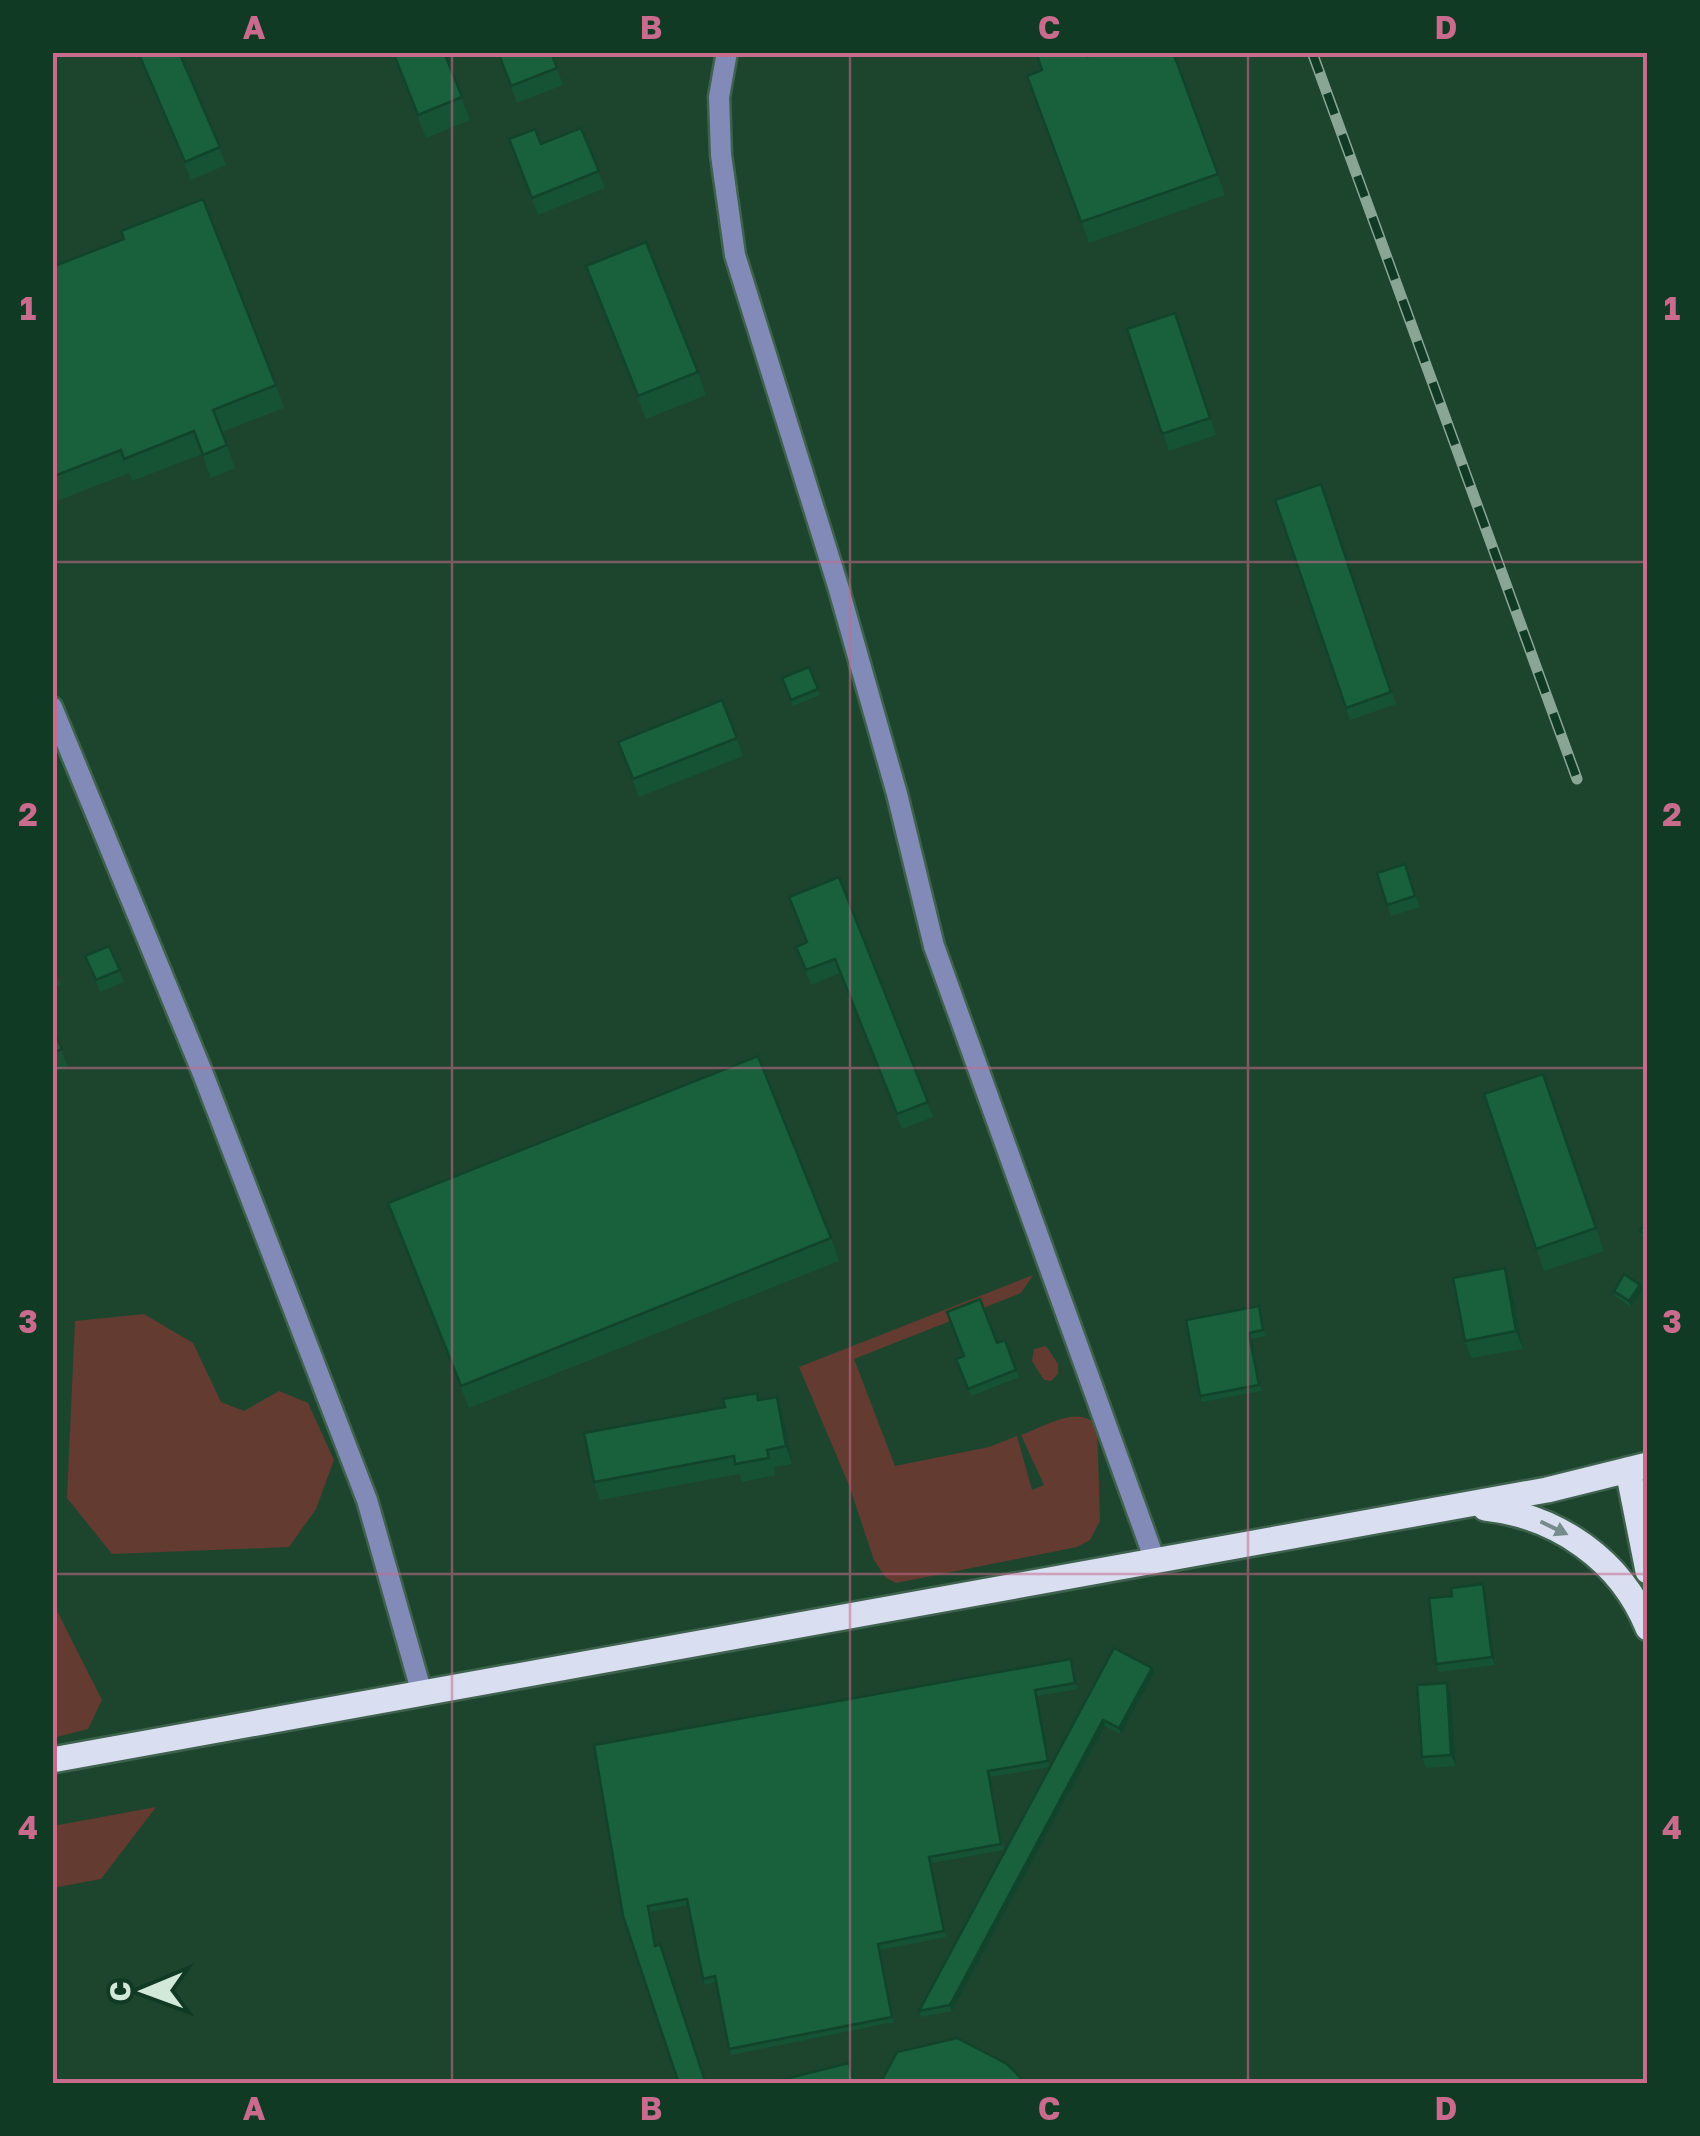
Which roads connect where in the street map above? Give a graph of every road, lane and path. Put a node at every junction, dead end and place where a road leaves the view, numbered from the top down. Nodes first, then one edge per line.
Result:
1 (727, 52) edge
2 (52, 706) edge
3 (1638, 1468) edge
4 (1460, 1506) junction
5 (1154, 1558) junction
6 (1648, 1571) edge
7 (1648, 1628) edge
8 (421, 1690) junction
9 (52, 1760) edge

1 - 5 street
2 - 8 street
3 - 4 main road
3 - 6 main road
4 - 5 main road
4 -> 7 main road
5 - 8 main road
8 - 9 main road

